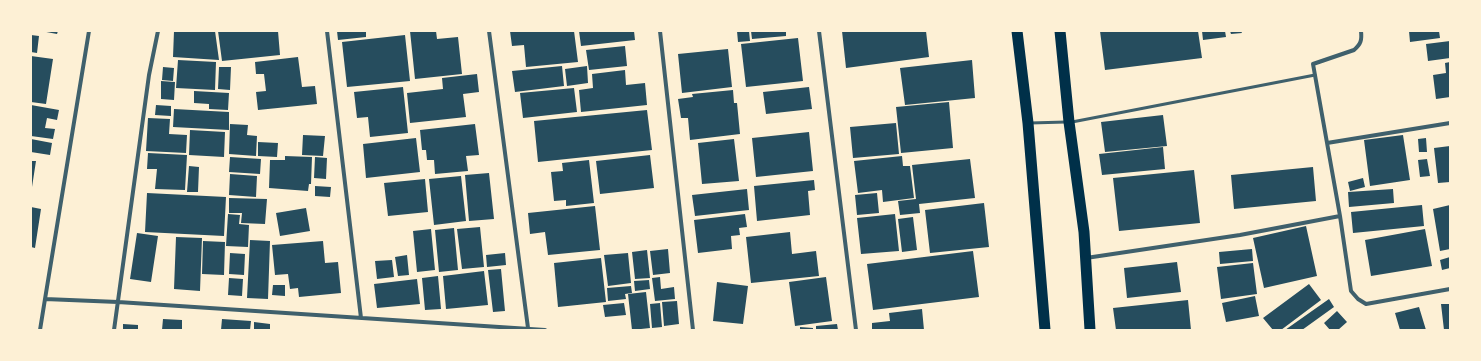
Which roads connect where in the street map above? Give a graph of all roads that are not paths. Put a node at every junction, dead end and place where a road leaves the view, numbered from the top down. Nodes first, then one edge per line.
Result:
1 (89, 31) edge
2 (158, 31) edge
3 (327, 31) edge
4 (489, 31) edge
5 (660, 31) edge
6 (819, 31) edge
7 (1017, 31) edge
8 (1060, 31) edge
9 (1361, 31) edge
10 (1315, 75) junction
11 (1069, 122) junction
12 (1028, 123) junction
13 (1450, 123) edge
14 (1327, 143) junction
15 (1340, 216) junction
16 (1086, 258) junction
17 (1450, 289) edge
18 (45, 299) junction
19 (118, 302) junction
20 (361, 318) junction
21 (528, 328) junction
22 (40, 330) edge
23 (114, 330) edge
24 (546, 330) edge
25 (693, 330) edge
26 (856, 330) edge
27 (1045, 330) edge
28 (1090, 330) edge

1 - 18 street
2 - 19 street
3 - 20 street
4 - 21 street
5 - 25 street
6 - 26 street
7 - 12 highway
8 - 11 highway
9 - 10 street
10 - 11 lane
10 - 14 street
11 - 12 lane
11 - 16 highway
12 - 27 highway
13 - 14 street
14 - 15 street
15 - 16 street
15 - 17 street
16 - 28 highway
18 - 19 street
18 - 22 street
19 - 20 street
19 - 23 street
20 - 21 street
21 - 24 street

